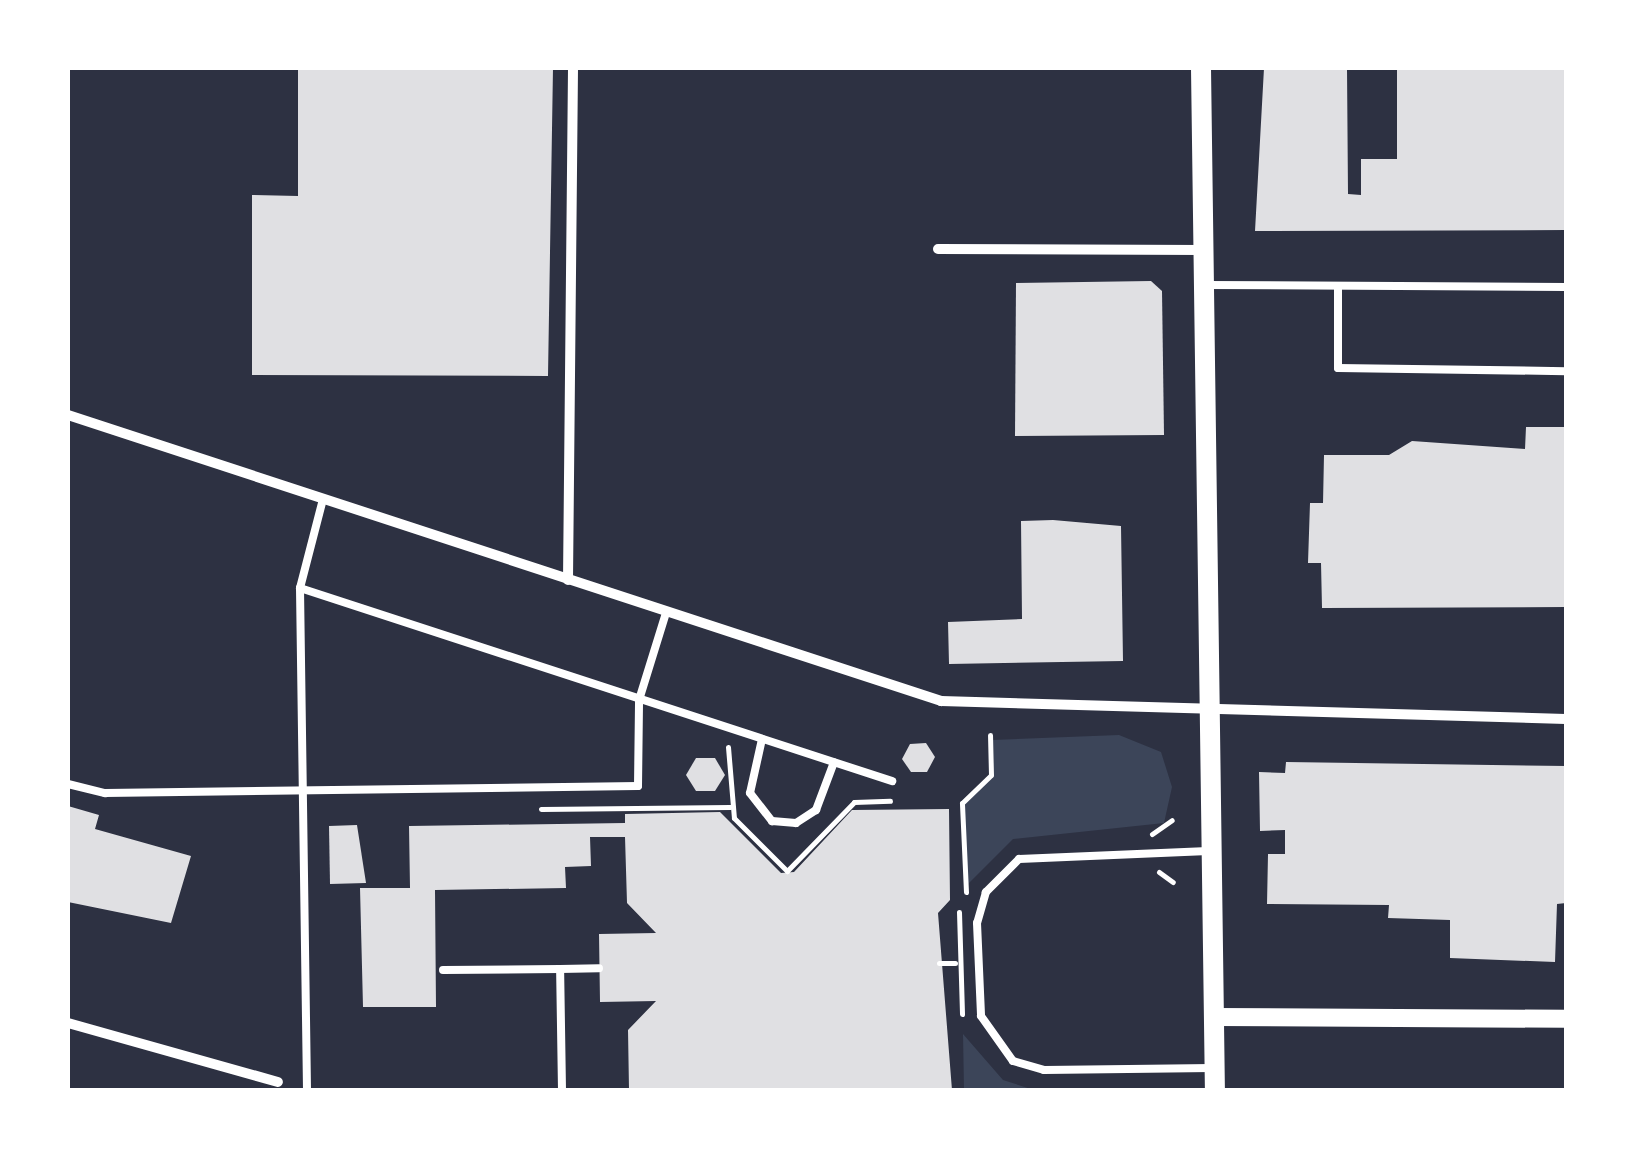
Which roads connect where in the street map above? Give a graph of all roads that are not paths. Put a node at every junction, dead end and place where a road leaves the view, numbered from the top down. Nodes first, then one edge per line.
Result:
1 (573, 68) edge
2 (1201, 68) edge
3 (938, 249) dead end
4 (1205, 250) junction
5 (1204, 285) junction
6 (1338, 286) junction
7 (1566, 287) edge
8 (1566, 372) edge
9 (68, 415) edge
10 (323, 499) junction
11 (568, 580) junction
12 (300, 588) junction
13 (666, 613) junction
14 (640, 700) junction
15 (1212, 708) junction
16 (1566, 719) edge
17 (762, 739) junction
18 (834, 762) junction
19 (892, 781) dead end
20 (68, 784) edge
21 (302, 792) junction
22 (1213, 851) junction
23 (560, 968) junction
24 (600, 968) dead end
25 (443, 970) dead end
26 (1215, 1017) junction
27 (1566, 1019) edge
28 (68, 1023) edge
29 (1215, 1068) junction
30 (278, 1082) dead end
31 (307, 1090) edge
32 (562, 1090) edge
33 (1216, 1090) edge

1 - 11 street
2 - 4 main road
3 - 4 street
4 - 5 main road
5 - 6 lane
5 - 15 main road
6 - 7 lane
6 - 8 lane
9 - 10 street
10 - 11 street
10 - 12 lane
11 - 13 street
12 - 14 lane
12 - 21 lane
13 - 14 lane
13 - 15 street
14 - 17 lane
14 - 21 lane
15 - 16 street
15 - 22 main road
17 - 18 lane
17 - 18 lane
18 - 19 lane
20 - 21 lane
21 - 31 lane
22 - 26 main road
22 - 29 lane
23 - 24 lane
23 - 25 lane
23 - 32 lane
26 - 27 street
26 - 29 main road
28 - 30 street
29 - 33 main road

